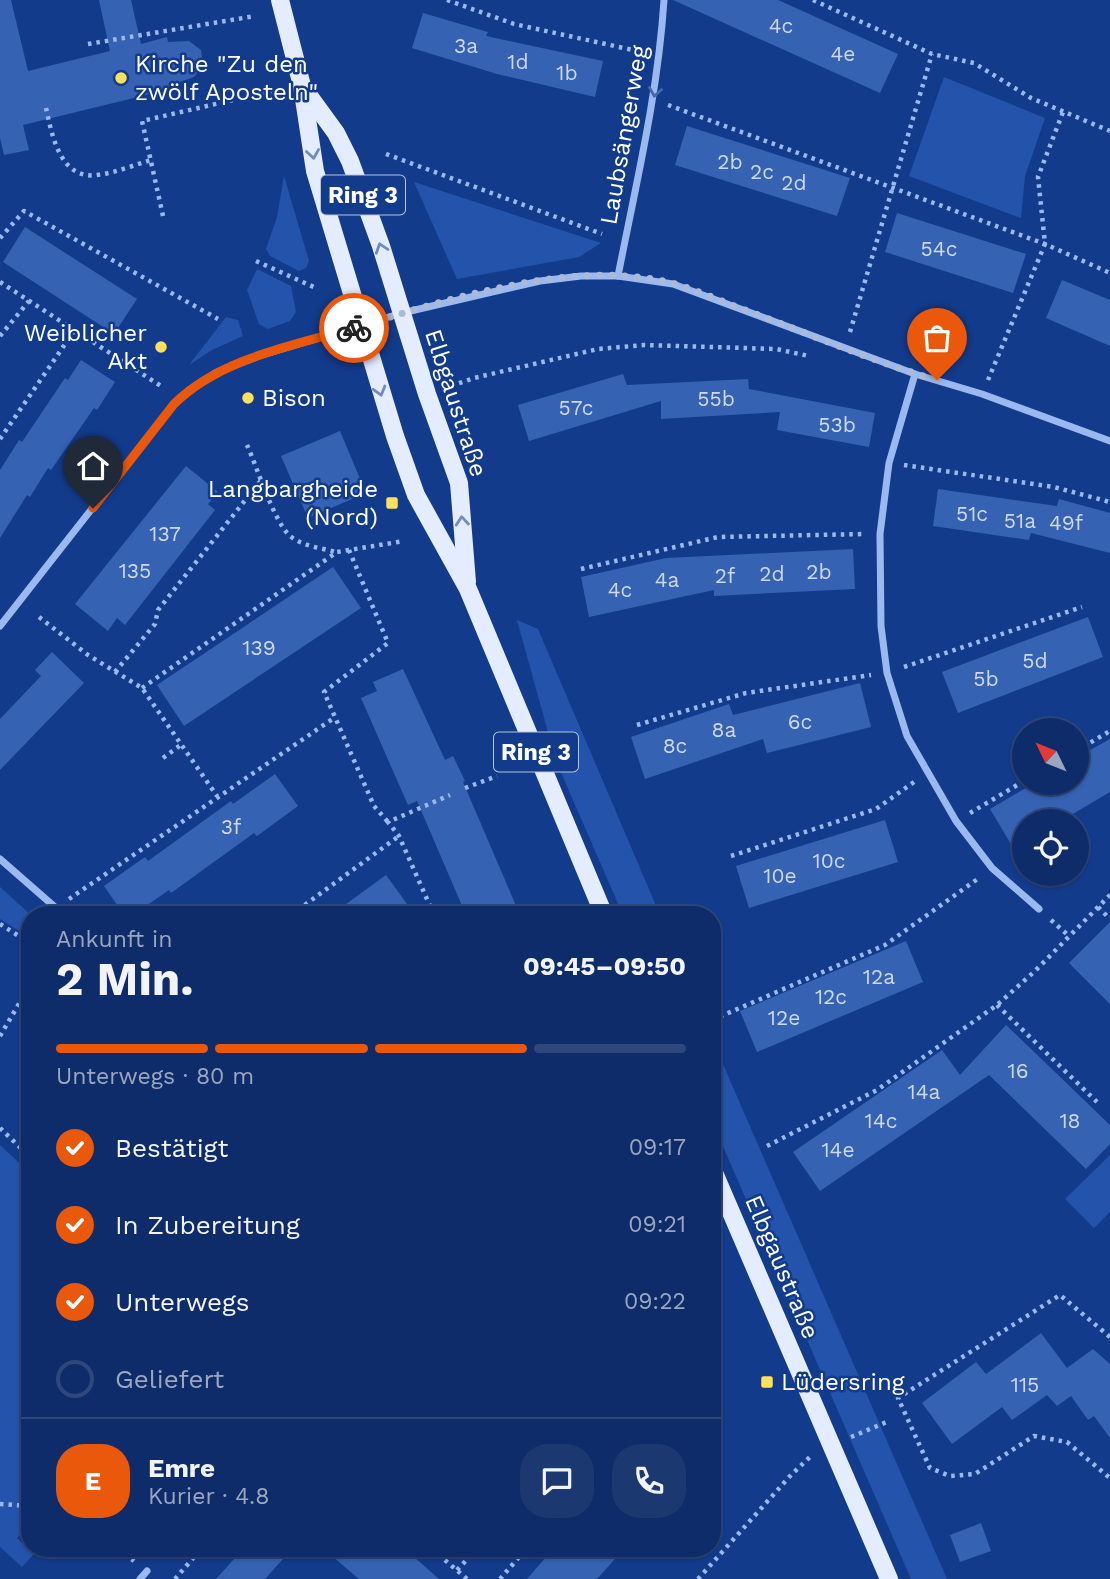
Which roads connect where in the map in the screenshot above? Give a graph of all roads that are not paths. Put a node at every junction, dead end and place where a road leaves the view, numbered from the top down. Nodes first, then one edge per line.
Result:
1 (280, 0) edge
2 (664, 0) edge
3 (302, 86) junction
4 (618, 276) junction
5 (402, 313) junction
6 (361, 326) junction
7 (915, 374) junction
8 (1110, 441) edge
9 (468, 589) junction
10 (0, 626) edge
11 (0, 859) edge
12 (54, 906) edge
13 (600, 906) edge
14 (1039, 909) dead end
15 (721, 1188) edge
16 (147, 1571) dead end
17 (140, 1579) edge
18 (889, 1579) edge

1 - 3 main road, Elbgaustraße / Ring 3
2 -> 4 street, Laubsängerweg
5 -> 3 main road, Elbgaustraße / Ring 3
3 -> 6 main road, Elbgaustraße / Ring 3
4 - 5 street
4 - 7 street
5 - 6 street
9 -> 5 main road, Elbgaustraße / Ring 3
6 -> 9 main road, Elbgaustraße / Ring 3
6 - 10 street
7 - 8 street
7 - 14 street
9 - 13 main road, Elbgaustraße / Ring 3
11 - 12 street
15 - 18 main road, Elbgaustraße
16 - 17 street

